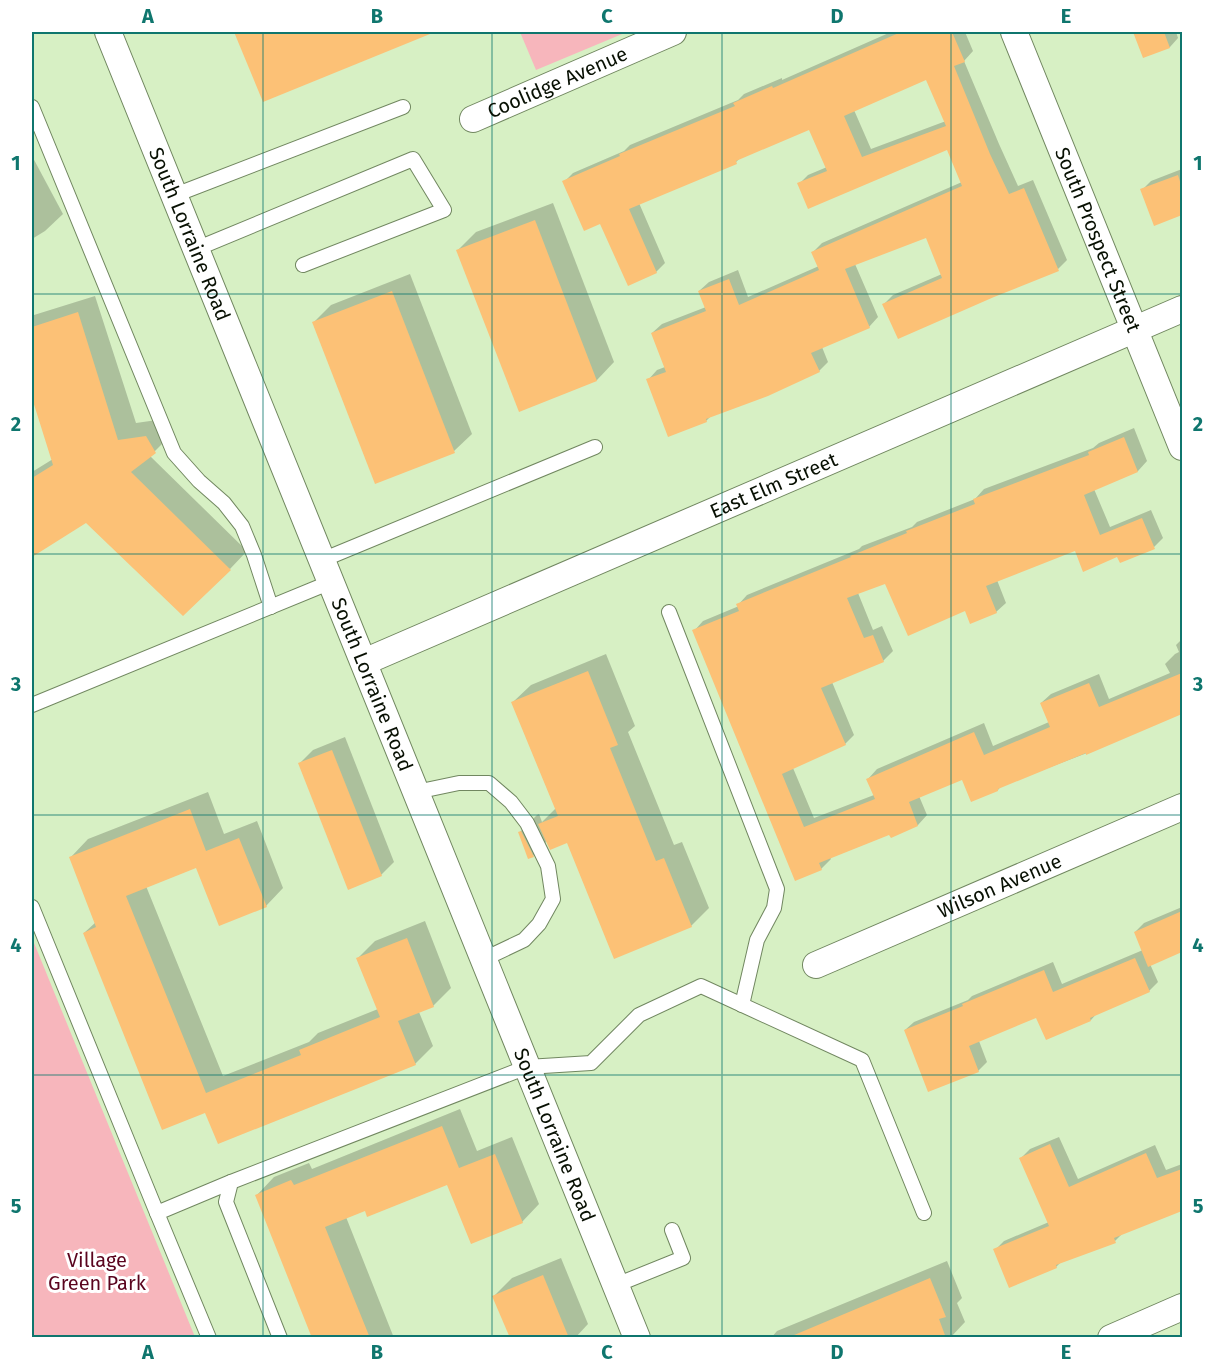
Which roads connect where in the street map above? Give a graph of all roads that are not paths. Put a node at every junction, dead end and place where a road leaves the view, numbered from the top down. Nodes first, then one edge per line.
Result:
1 (108, 32) edge
2 (673, 32) edge
3 (1014, 32) edge
4 (32, 107) edge
5 (403, 107) dead end
6 (473, 119) dead end
7 (175, 195) junction
8 (196, 249) junction
9 (303, 265) dead end
10 (1182, 309) edge
11 (1135, 329) junction
12 (595, 447) dead end
13 (1182, 447) edge
14 (327, 571) junction
15 (271, 607) junction
16 (669, 612) dead end
17 (363, 662) junction
18 (32, 705) edge
19 (416, 792) junction
20 (1182, 807) edge
21 (32, 907) edge
22 (484, 959) junction
23 (816, 965) dead end
24 (742, 1005) junction
25 (527, 1067) junction
26 (231, 1182) junction
27 (156, 1213) junction
28 (924, 1213) dead end
29 (672, 1230) dead end
30 (616, 1285) junction
31 (1182, 1307) edge
32 (209, 1338) edge
33 (280, 1338) edge
34 (637, 1338) edge
35 (1111, 1338) edge

1 - 7 street, South Lorraine Road
2 - 6 street, Coolidge Avenue
3 - 11 street, South Prospect Street
4 - 15 lane
5 - 7 lane
7 - 8 street, South Lorraine Road
8 - 9 lane
8 - 14 street, South Lorraine Road
10 - 11 street, East Elm Street
11 - 13 street, South Prospect Street
11 - 17 street, East Elm Street
12 - 14 lane
14 - 15 lane
14 - 17 street, South Lorraine Road
15 - 18 lane
16 - 24 lane
17 - 19 street, South Lorraine Road
19 - 22 street, South Lorraine Road
19 - 22 lane
20 - 23 street, Wilson Avenue
21 - 27 lane
22 - 25 street, South Lorraine Road
24 - 25 lane
24 - 28 lane
25 - 26 lane
25 - 30 street, South Lorraine Road
26 - 27 lane
26 - 33 lane
27 - 32 lane
29 - 30 lane
30 - 34 street, South Lorraine Road
31 - 35 street

